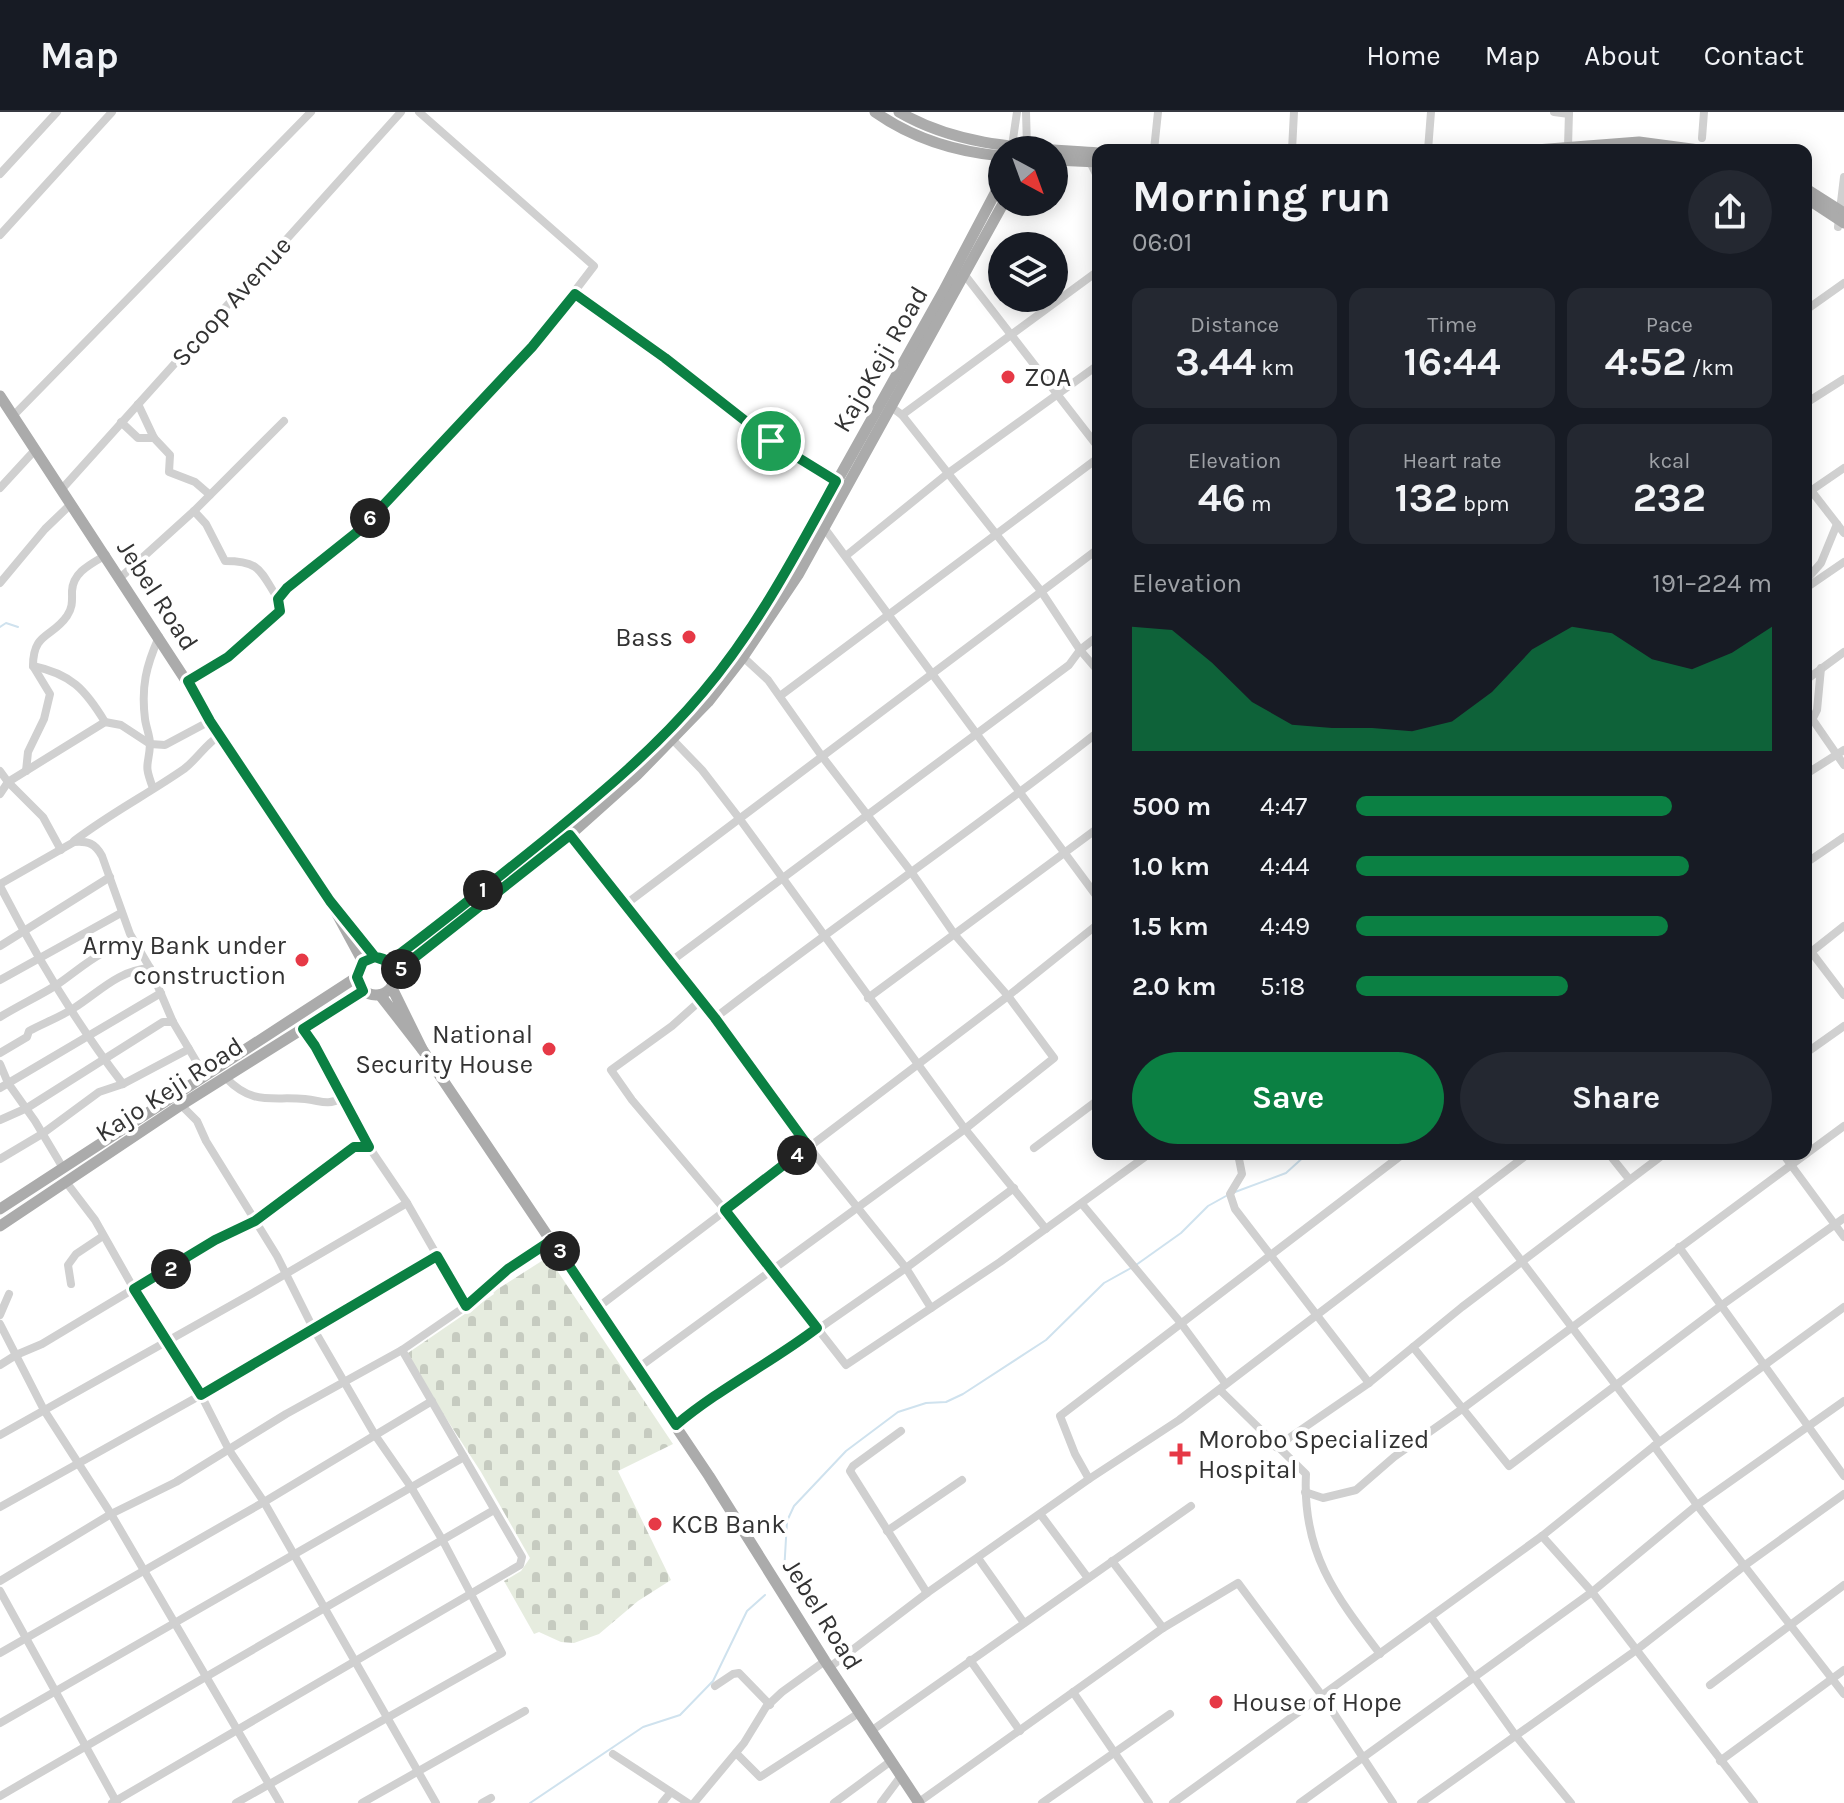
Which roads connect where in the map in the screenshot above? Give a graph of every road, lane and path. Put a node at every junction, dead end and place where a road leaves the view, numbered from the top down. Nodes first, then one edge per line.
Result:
1 (57, 112) edge
2 (112, 112) edge
3 (311, 112) edge
4 (401, 112) edge
5 (419, 112) edge
6 (875, 112) edge
7 (899, 112) edge
8 (1017, 112) edge
9 (1026, 112) edge
10 (1158, 112) edge
11 (1294, 112) edge
12 (1431, 112) edge
13 (1554, 112) edge
14 (1704, 112) edge
15 (1569, 113) edge
16 (1014, 136) edge
17 (1027, 136) edge
18 (988, 143) edge
19 (1155, 144) edge
20 (1292, 144) edge
21 (1428, 144) edge
22 (1568, 144) edge
23 (1611, 144) edge
24 (1700, 144) edge
25 (988, 154) edge
26 (1068, 155) edge
27 (1092, 159) edge
28 (1092, 159) edge
29 (1068, 160) edge
30 (0, 174) edge
31 (1844, 177) edge
32 (1812, 194) edge
33 (1812, 202) edge
34 (988, 206) edge
35 (996, 216) edge
36 (1841, 219) edge
37 (0, 235) edge
38 (964, 274) junction
39 (1092, 276) edge
40 (1844, 283) edge
41 (575, 294) junction
42 (1812, 306) edge
43 (1012, 336) junction
44 (1092, 369) edge
45 (1844, 379) edge
46 (1057, 395) junction
47 (0, 396) edge
48 (1812, 399) edge
49 (138, 404) junction
50 (890, 406) junction
51 (7, 412) edge
52 (902, 415) junction
53 (284, 421) dead end
54 (121, 422) junction
55 (154, 438) junction
56 (1092, 439) edge
57 (35, 450) junction
58 (1092, 462) edge
59 (1844, 468) edge
60 (947, 474) junction
61 (836, 481) junction
62 (0, 488) edge
63 (1812, 488) edge
64 (61, 490) junction
65 (210, 495) junction
66 (1812, 495) edge
67 (71, 504) junction
68 (194, 511) junction
69 (1837, 524) junction
70 (825, 529) junction
71 (996, 533) junction
72 (1844, 533) edge
73 (1092, 553) edge
74 (106, 555) junction
75 (847, 555) junction
76 (1844, 562) edge
77 (1812, 573) edge
78 (121, 577) junction
79 (0, 583) edge
80 (1812, 584) edge
81 (1041, 591) junction
82 (278, 599) junction
83 (889, 613) junction
84 (159, 637) junction
85 (1092, 641) edge
86 (1080, 650) junction
87 (1844, 652) edge
88 (743, 657) junction
89 (1092, 664) edge
90 (33, 666) junction
91 (1821, 668) junction
92 (931, 673) junction
93 (1812, 675) edge
94 (188, 681) junction
95 (780, 696) junction
96 (1813, 718) joint
97 (210, 721) junction
98 (105, 722) junction
99 (975, 734) junction
100 (220, 735) junction
101 (1092, 737) edge
102 (673, 740) junction
103 (150, 744) junction
104 (1840, 753) edge
105 (821, 755) junction
106 (1844, 765) edge
107 (1812, 770) edge
108 (0, 771) edge
109 (26, 771) junction
110 (8, 782) junction
111 (153, 788) junction
112 (1022, 792) junction
113 (0, 794) edge
114 (867, 815) junction
115 (739, 818) junction
116 (1092, 833) edge
117 (570, 835) junction
118 (1844, 837) edge
119 (74, 842) junction
120 (61, 850) junction
121 (1066, 853) junction
122 (1812, 859) edge
123 (912, 873) junction
124 (110, 877) junction
125 (781, 877) junction
126 (0, 885) edge
127 (1092, 890) edge
128 (330, 901) junction
129 (626, 904) junction
130 (121, 913) junction
131 (1844, 926) edge
132 (1092, 929) edge
133 (24, 931) junction
134 (823, 935) junction
135 (955, 935) junction
136 (137, 944) junction
137 (0, 946) edge
138 (1812, 948) edge
139 (1812, 956) edge
140 (375, 957) junction
141 (40, 960) junction
142 (363, 962) junction
143 (389, 962) junction
144 (670, 962) junction
145 (150, 968) junction
146 (395, 973) junction
147 (357, 977) junction
148 (0, 980) edge
149 (55, 986) junction
150 (392, 988) junction
151 (363, 991) junction
152 (161, 993) junction
153 (380, 995) junction
154 (1844, 995) edge
155 (1008, 996) junction
156 (868, 998) junction
157 (701, 1000) junction
158 (71, 1010) junction
159 (0, 1017) edge
160 (715, 1018) junction
161 (173, 1022) junction
162 (1844, 1026) edge
163 (303, 1029) junction
164 (87, 1036) junction
165 (189, 1049) junction
166 (422, 1049) junction
167 (1812, 1049) edge
168 (0, 1053) edge
169 (103, 1058) junction
170 (0, 1064) edge
171 (917, 1064) junction
172 (205, 1076) junction
173 (226, 1078) junction
174 (123, 1084) junction
175 (4, 1085) edge
176 (343, 1098) junction
177 (1092, 1104) edge
178 (181, 1105) junction
179 (27, 1108) junction
180 (0, 1120) edge
181 (1844, 1126) edge
182 (965, 1129) junction
183 (42, 1134) junction
184 (808, 1146) junction
185 (369, 1147) junction
186 (1034, 1148) dead end
187 (1812, 1150) edge
188 (1, 1155) edge
189 (1141, 1160) edge
190 (1239, 1160) edge
191 (1395, 1160) edge
192 (1520, 1160) edge
193 (1614, 1160) edge
194 (1656, 1160) edge
195 (1787, 1160) edge
196 (1798, 1160) edge
197 (1791, 1165) junction
198 (63, 1168) junction
199 (1629, 1179) junction
200 (66, 1182) junction
201 (1014, 1188) junction
202 (1473, 1197) junction
203 (407, 1203) junction
204 (1082, 1204) junction
205 (857, 1208) junction
206 (0, 1209) edge
207 (725, 1210) junction
208 (1844, 1218) edge
209 (255, 1221) junction
210 (1835, 1224) junction
211 (0, 1226) edge
212 (1046, 1229) junction
213 (103, 1236) junction
214 (1844, 1237) edge
215 (552, 1240) junction
216 (1679, 1247) junction
217 (437, 1256) junction
218 (1270, 1257) junction
219 (1521, 1262) junction
220 (906, 1268) junction
221 (771, 1272) junction
222 (285, 1273) junction
223 (71, 1284) dead end
224 (134, 1289) junction
225 (9, 1294) dead end
226 (1722, 1305) junction
227 (466, 1306) junction
228 (1844, 1307) edge
229 (597, 1308) junction
230 (931, 1308) junction
231 (0, 1315) edge
232 (1315, 1315) junction
233 (1180, 1322) junction
234 (0, 1324) edge
235 (1570, 1327) junction
236 (313, 1328) junction
237 (817, 1328) junction
238 (166, 1342) junction
239 (1413, 1347) junction
240 (402, 1350) junction
241 (16, 1355) junction
242 (0, 1365) edge
243 (1765, 1365) junction
244 (638, 1368) junction
245 (345, 1381) junction
246 (1369, 1383) junction
247 (1222, 1386) junction
248 (1616, 1386) junction
249 (201, 1395) junction
250 (432, 1401) junction
251 (1844, 1401) edge
252 (1462, 1409) junction
253 (44, 1410) junction
254 (676, 1425) junction
255 (1808, 1427) junction
256 (901, 1431) dead end
257 (0, 1435) edge
258 (375, 1435) junction
259 (1657, 1444) junction
260 (1276, 1447) junction
261 (229, 1450) junction
262 (464, 1457) junction
263 (78, 1463) junction
264 (1844, 1476) edge
265 (1089, 1479) junction
266 (962, 1480) dead end
267 (411, 1487) junction
268 (1305, 1492) junction
269 (1844, 1494) edge
270 (264, 1502) junction
271 (1697, 1505) junction
272 (1191, 1506) dead end
273 (0, 1507) edge
274 (494, 1510) junction
275 (111, 1514) junction
276 (1041, 1515) junction
277 (887, 1531) junction
278 (1542, 1536) junction
279 (443, 1541) junction
280 (292, 1556) junction
281 (978, 1558) junction
282 (1112, 1561) junction
283 (1744, 1566) junction
284 (144, 1570) junction
285 (1088, 1578) junction
286 (0, 1581) edge
287 (1844, 1585) edge
288 (0, 1591) edge
289 (1592, 1592) junction
290 (927, 1593) junction
291 (472, 1594) junction
292 (324, 1609) junction
293 (1431, 1617) junction
294 (175, 1623) junction
295 (1024, 1623) junction
296 (1790, 1625) junction
297 (1163, 1628) junction
298 (26, 1638) junction
299 (1635, 1651) junction
300 (0, 1653) edge
301 (1380, 1654) junction
302 (970, 1660) junction
303 (356, 1662) junction
304 (828, 1664) junction
305 (1844, 1670) edge
306 (206, 1676) junction
307 (1832, 1678) junction
308 (1473, 1679) junction
309 (1710, 1685) dead end
310 (715, 1686) dead end
311 (56, 1691) junction
312 (1073, 1692) junction
313 (1844, 1694) edge
314 (1323, 1697) junction
315 (770, 1705) junction
316 (525, 1711) dead end
317 (859, 1713) junction
318 (1170, 1714) dead end
319 (386, 1717) junction
320 (0, 1723) edge
321 (871, 1731) junction
322 (1020, 1731) junction
323 (238, 1732) junction
324 (1516, 1736) junction
325 (85, 1746) junction
326 (736, 1753) junction
327 (1114, 1753) junction
328 (613, 1754) dead end
329 (1364, 1756) junction
330 (891, 1761) junction
331 (1720, 1761) junction
332 (418, 1771) junction
333 (901, 1776) junction
334 (269, 1784) junction
335 (671, 1792) junction
336 (0, 1796) edge
337 (115, 1802) edge
338 (236, 1803) edge
339 (280, 1803) edge
340 (362, 1803) edge
341 (436, 1803) edge
342 (662, 1803) edge
343 (691, 1803) edge
344 (834, 1803) edge
345 (881, 1803) edge
346 (919, 1803) edge
347 (1042, 1803) edge
348 (1149, 1803) edge
349 (1173, 1803) edge
350 (1300, 1803) edge
351 (1393, 1803) edge
352 (1421, 1803) edge
353 (1571, 1803) edge
354 (1754, 1803) edge

1 - 30 street
2 - 37 street
3 - 51 street
4 - 49 street, Scoop Avenue
5 - 41 street
6 - 25 main road
7 - 18 main road
8 - 16 street
9 - 17 street
10 - 19 street
11 - 20 street
12 - 21 street
13 - 15 street
14 - 24 street
15 - 22 street
23 - 24 main road
26 - 27 main road
28 - 29 main road
31 - 36 street
32 - 36 main road
33 - 36 main road
34 - 61 main road, KajoKeji Road
35 - 38 main road, KajoKeji Road
38 - 43 street
38 - 50 main road, KajoKeji Road
39 - 43 street
40 - 42 street
41 - 61 street
41 - 82 street
43 - 46 street
43 - 52 street
44 - 46 street
45 - 48 street
46 - 56 street
46 - 60 street
47 - 51 main road, Jebel Road
49 - 54 street, Scoop Avenue
49 - 55 street
50 - 52 street
50 - 70 main road, KajoKeji Road
51 - 57 main road, Jebel Road
52 - 60 street
53 - 65 street
54 - 55 street
54 - 64 street, Scoop Avenue
55 - 65 street
57 - 62 street
57 - 64 main road, Jebel Road
58 - 71 street
59 - 63 street
60 - 71 street
60 - 75 street
61 - 143 main road, KajoKeji Road
64 - 67 main road, Jebel Road
65 - 68 street
66 - 69 street
67 - 74 main road, Jebel Road
67 - 79 street
68 - 78 street
68 - 82 street
69 - 72 street
69 - 77 street
70 - 75 street
70 - 88 main road, KajoKeji Road
71 - 81 street
71 - 83 street
73 - 81 street
74 - 78 main road, Jebel Road
74 - 90 street
75 - 83 street
76 - 80 street
78 - 84 main road, Jebel Road
81 - 86 street
81 - 92 street
82 - 94 street
83 - 92 street
83 - 95 street
84 - 94 main road, Jebel Road
84 - 103 street
85 - 86 street
86 - 89 street
86 - 99 street
87 - 91 street
88 - 95 street
88 - 102 main road, KajoKeji Road
90 - 98 street
90 - 109 street
91 - 93 street
91 - 96 street
92 - 99 street
92 - 105 street
94 - 97 main road, Jebel Road
95 - 105 street
96 - 104 street
97 - 100 main road, Jebel Road
97 - 103 street
98 - 103 street
98 - 109 street
99 - 112 street
99 - 114 street
100 - 111 street
100 - 128 main road, Jebel Road
101 - 112 street
102 - 115 street
102 - 117 main road, KajoKeji Road
103 - 111 street
104 - 106 street
104 - 107 street
105 - 114 street
105 - 115 street
108 - 110 street
109 - 110 street
110 - 113 street
110 - 120 street
111 - 119 street
112 - 121 street
112 - 123 street
114 - 123 street
114 - 125 street
115 - 125 street
115 - 129 street
116 - 121 street
117 - 129 street
117 - 146 main road, KajoKeji Road
118 - 122 street
119 - 120 street
119 - 124 street
120 - 126 street
121 - 127 street
121 - 135 street
123 - 134 street
123 - 135 street
124 - 130 street
124 - 133 street
125 - 134 street
125 - 144 street
126 - 133 street
128 - 140 main road, Jebel Road
128 - 142 main road, Jebel Road
129 - 144 street
130 - 136 street
130 - 141 street
131 - 138 street
132 - 155 street
133 - 137 street
133 - 141 street
134 - 156 street
134 - 160 street
135 - 155 street
135 - 156 street
136 - 145 street
136 - 149 street
139 - 154 street
140 - 142 main road
140 - 143 main road
141 - 148 street
141 - 149 street
142 - 147 main road
143 - 146 main road
144 - 157 street
145 - 152 street
145 - 158 street
146 - 150 main road
147 - 151 main road
147 - 172 main road, Kajo Keji Road
149 - 158 street
149 - 159 street
150 - 153 main road
150 - 166 main road, Jebel Road
151 - 153 main road
151 - 163 main road, Kajo Keji Road
152 - 161 street
152 - 164 street
153 - 166 main road, Jebel Road
155 - 171 street
155 - 182 street
156 - 171 street
157 - 160 street
157 - 207 street
158 - 164 street
158 - 168 street
160 - 184 street
161 - 165 street
161 - 169 street
162 - 167 street
163 - 173 main road, Kajo Keji Road
163 - 176 street
164 - 169 street
164 - 175 street
165 - 172 street
165 - 174 street
166 - 215 main road, Jebel Road
169 - 174 street
169 - 179 street
170 - 175 street
171 - 182 street
171 - 184 street
172 - 198 main road, Kajo Keji Road
173 - 176 street
173 - 178 main road, Kajo Keji Road
174 - 183 street
175 - 179 street
176 - 185 street
177 - 186 street
178 - 200 main road, Kajo Keji Road
178 - 209 street
179 - 180 street
179 - 183 street
181 - 187 street
182 - 201 street
182 - 205 street
183 - 188 street
183 - 198 street
184 - 205 street
184 - 207 street
185 - 203 street
185 - 209 street
189 - 204 street
190 - 218 street
191 - 218 street
192 - 202 street
193 - 199 street
194 - 199 street
195 - 197 street
196 - 197 street
197 - 210 street
197 - 216 street
198 - 206 main road, Kajo Keji Road
199 - 219 street
200 - 211 main road, Kajo Keji Road
200 - 213 street
201 - 212 street
201 - 220 street
202 - 219 street
202 - 232 street
203 - 217 street
203 - 222 street
204 - 212 street
204 - 233 street
205 - 220 street
205 - 221 street
207 - 221 street
207 - 229 street
208 - 210 street
209 - 222 street
209 - 224 street
210 - 214 street
210 - 226 street
212 - 230 street
213 - 223 street
213 - 224 street
215 - 227 street
215 - 229 main road, Jebel Road
216 - 226 street
216 - 235 street
217 - 227 street
217 - 236 street
218 - 232 street
218 - 233 street
219 - 235 street
219 - 239 street
220 - 230 street
220 - 237 street
221 - 237 street
221 - 244 street
222 - 236 street
222 - 238 street
224 - 238 street
224 - 241 street
225 - 231 street
226 - 243 street
226 - 248 street
227 - 240 street
228 - 243 street
229 - 244 main road, Jebel Road
230 - 237 street
232 - 246 street
232 - 247 street
233 - 247 street
233 - 265 street
234 - 241 street
235 - 248 street
235 - 252 street
236 - 245 street
236 - 249 street
237 - 254 street
238 - 249 street
238 - 253 street
239 - 246 street
239 - 252 street
240 - 245 street
240 - 250 street
241 - 242 street
241 - 253 street
243 - 255 street
243 - 259 street
244 - 254 main road, Jebel Road
245 - 258 street
245 - 261 street
246 - 260 street
247 - 260 street
247 - 265 street
248 - 252 street
248 - 259 street
249 - 261 street
249 - 263 street
250 - 258 street
250 - 262 street
251 - 255 street
252 - 268 street
253 - 257 street
253 - 263 street
254 - 304 main road, Jebel Road
255 - 264 street
255 - 271 street
256 - 277 street
258 - 267 street
258 - 270 street
259 - 271 street
259 - 278 street
260 - 268 street
261 - 270 street
261 - 275 street
262 - 267 street
262 - 274 street
263 - 273 street
263 - 275 street
265 - 276 street
266 - 277 street
267 - 279 street
267 - 280 street
268 - 301 street
269 - 283 street
270 - 280 street
270 - 284 street
271 - 283 street
271 - 289 street
272 - 282 street
274 - 279 street
274 - 291 street
275 - 284 street
275 - 286 street
276 - 281 street
276 - 285 street
277 - 290 street
278 - 289 street
278 - 293 street
279 - 291 street
279 - 292 street
280 - 292 street
280 - 294 street
281 - 290 street
281 - 295 street
282 - 285 street
282 - 297 street
283 - 296 street
283 - 299 street
284 - 294 street
284 - 298 street
285 - 295 street
287 - 296 street
288 - 298 street
289 - 299 street
289 - 308 street
290 - 304 street
291 - 303 street
291 - 319 street
292 - 303 street
292 - 306 street
293 - 301 street
293 - 308 street
294 - 306 street
294 - 311 street
295 - 302 street
296 - 307 street
296 - 309 street
297 - 312 street
297 - 314 street
298 - 300 street
298 - 311 street
299 - 324 street
299 - 331 street
301 - 314 street
302 - 321 street
302 - 322 street
303 - 319 street
303 - 323 street
304 - 315 street
304 - 317 main road, Jebel Road
305 - 307 street
306 - 323 street
306 - 325 street
307 - 313 street
307 - 331 street
308 - 324 street
308 - 329 street
310 - 315 street
311 - 320 street
311 - 325 street
312 - 322 street
312 - 327 street
314 - 329 street
314 - 349 street
315 - 326 street
316 - 332 street
317 - 321 main road, Jebel Road
317 - 326 street
318 - 327 street
319 - 332 street
319 - 334 street
321 - 330 main road, Jebel Road
322 - 346 street
323 - 334 street
323 - 337 street
324 - 352 street
324 - 353 street
325 - 336 street
325 - 337 street
326 - 343 street
327 - 347 street
327 - 348 street
328 - 335 street
329 - 350 street
329 - 351 street
330 - 333 main road, Jebel Road
330 - 344 street
331 - 354 street
332 - 340 street
332 - 341 street
333 - 345 street
333 - 346 main road, Jebel Road
334 - 338 street
334 - 339 street
335 - 342 street
335 - 343 street

